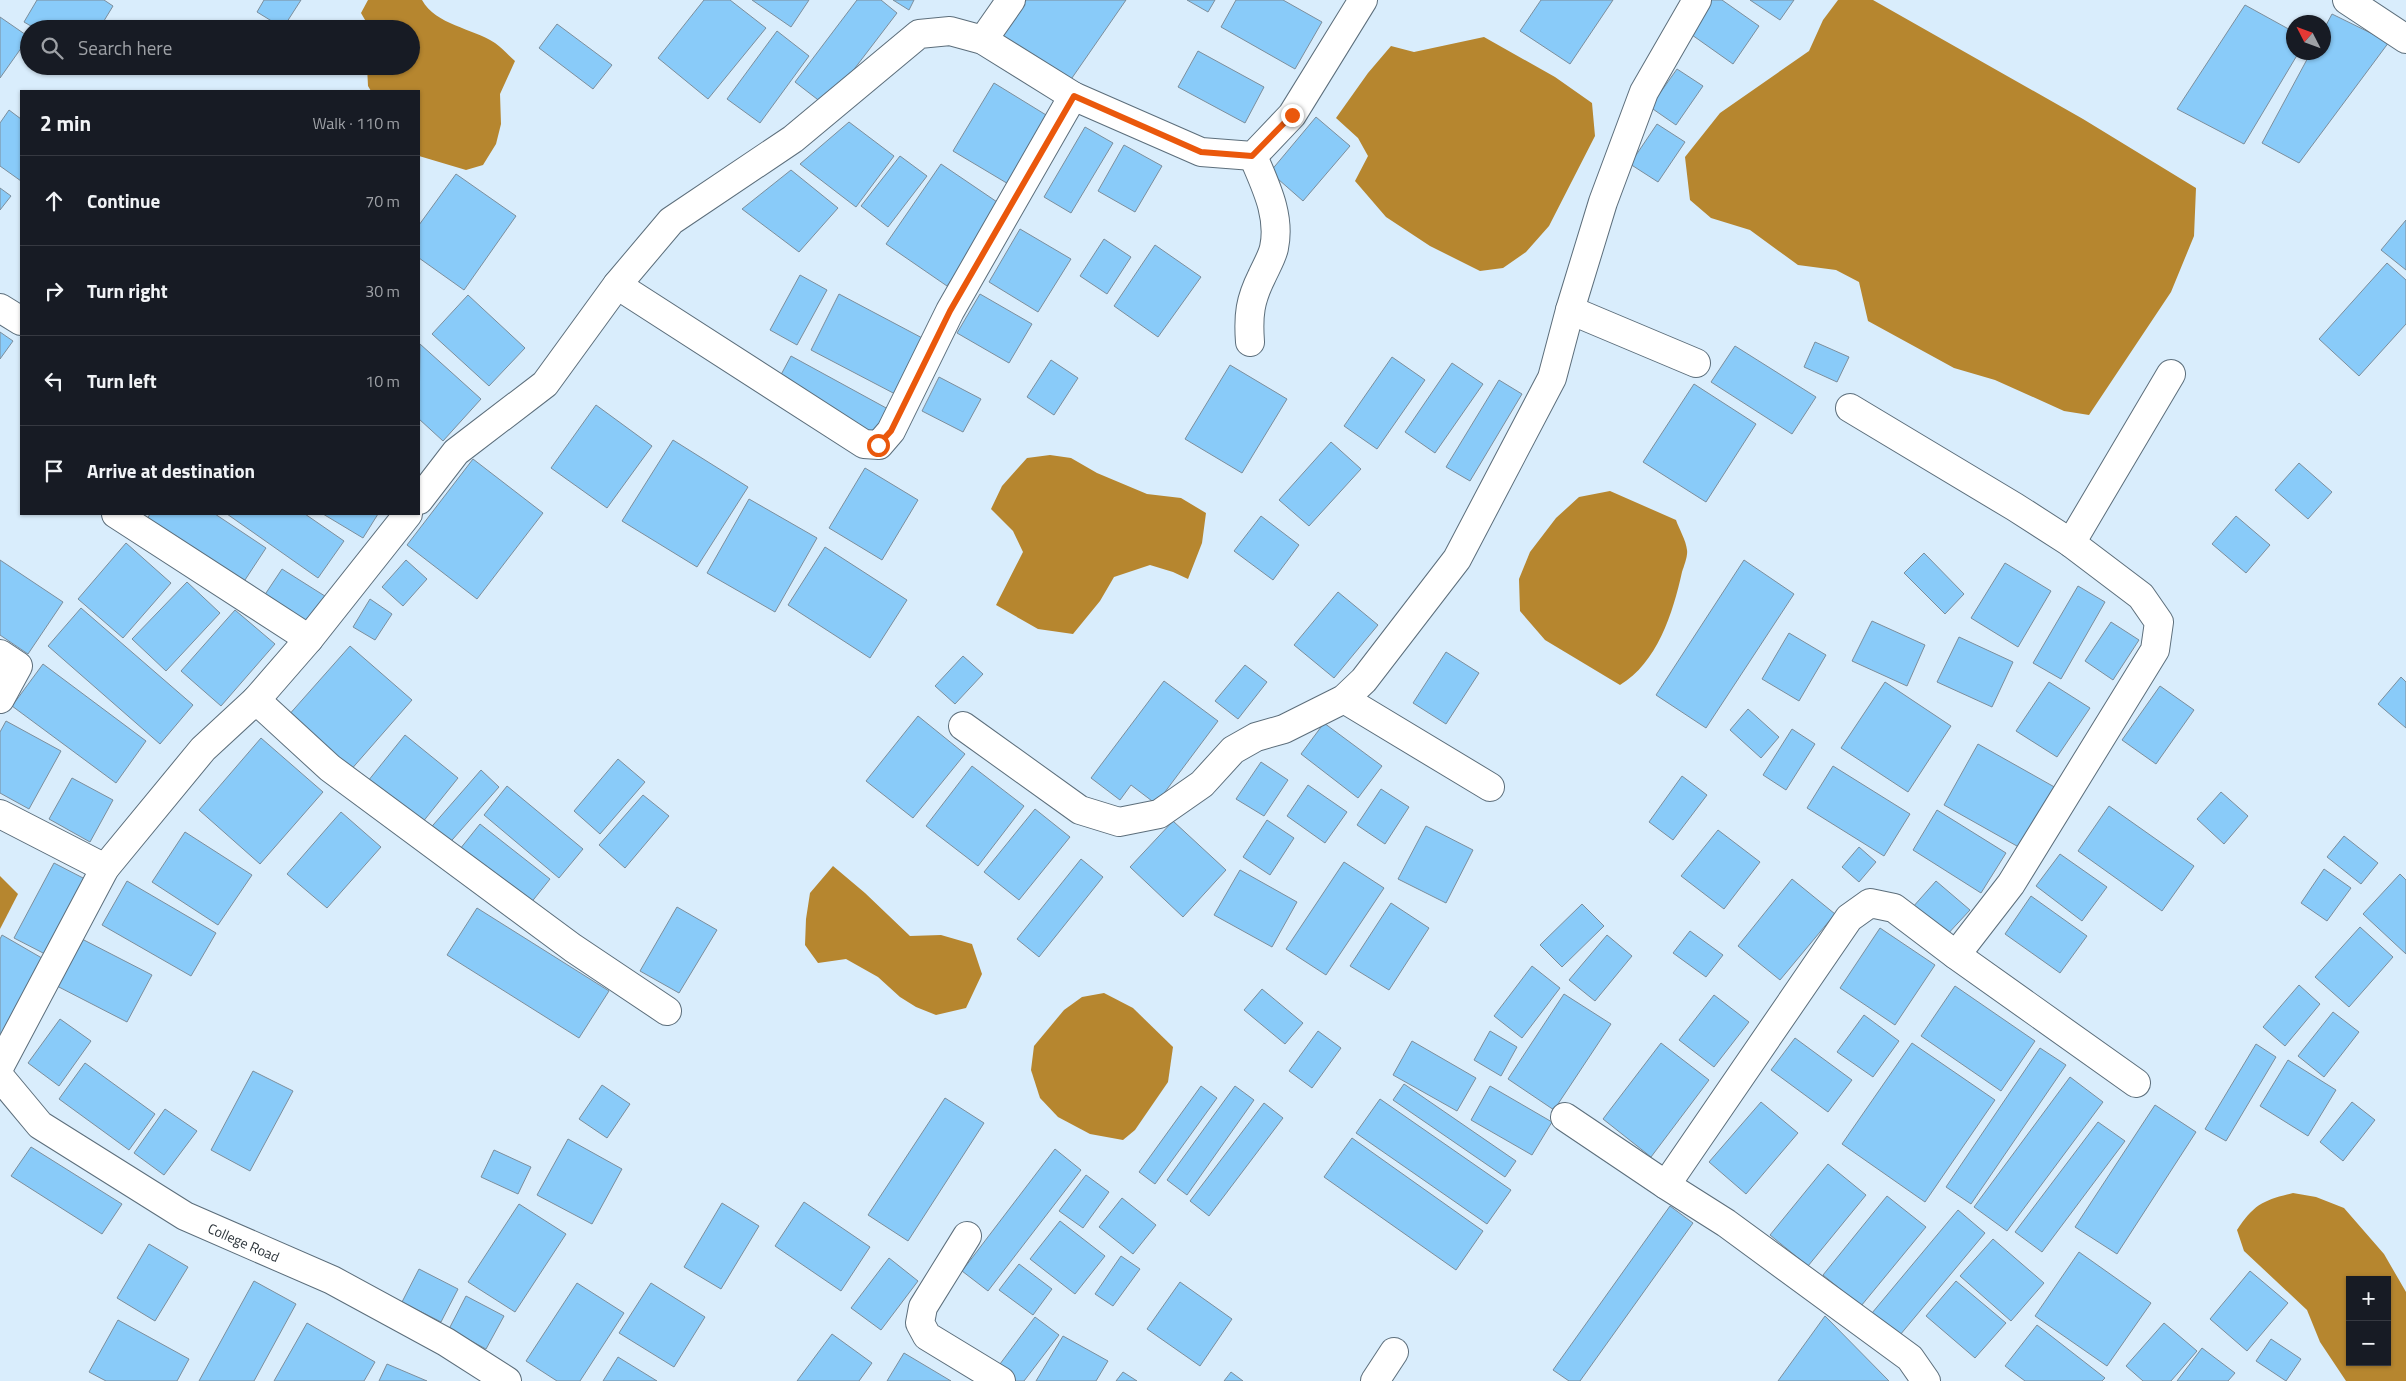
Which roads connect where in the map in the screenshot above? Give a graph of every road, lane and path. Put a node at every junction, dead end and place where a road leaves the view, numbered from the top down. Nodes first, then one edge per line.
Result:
1 (1011, 0) edge
2 (1363, 0) edge
3 (1697, 0) edge
4 (2347, 0) edge
5 (2406, 39) edge
6 (984, 40) junction
7 (1074, 96) junction
8 (1252, 156) junction
9 (618, 285) junction
10 (0, 308) edge
11 (1570, 310) junction
12 (20, 320) edge
13 (1250, 342) dead end
14 (1696, 363) dead end
15 (2171, 374) dead end
16 (1850, 408) dead end
17 (420, 499) edge
18 (118, 515) edge
19 (407, 515) edge
20 (2071, 543) junction
21 (309, 639) junction
22 (0, 654) edge
23 (0, 699) edge
24 (1344, 699) junction
25 (256, 700) junction
26 (963, 726) dead end
27 (1490, 787) dead end
28 (0, 814) edge
29 (105, 868) junction
30 (1956, 955) junction
31 (667, 1011) dead end
32 (0, 1066) edge
33 (0, 1077) edge
34 (2136, 1083) dead end
35 (1566, 1117) dead end
36 (1666, 1185) junction
37 (967, 1236) dead end
38 (1394, 1352) dead end
39 (507, 1381) edge
40 (1001, 1381) edge
41 (1375, 1381) edge
42 (1926, 1381) edge

1 - 6 street
2 - 8 street
3 - 11 street
4 - 5 street
6 - 7 street
6 - 9 street
7 - 8 street
7 - 9 street
8 - 13 street
9 - 17 street
10 - 12 street
11 - 14 street
11 - 24 street
15 - 20 street
16 - 20 street
18 - 21 street
19 - 21 street
20 - 30 street
21 - 25 street
22 - 23 street
24 - 26 street
24 - 27 street
25 - 29 street
25 - 31 street
28 - 29 street
29 - 32 street
30 - 34 street
30 - 36 street
33 - 39 street, College Road
35 - 36 street
36 - 42 street
37 - 40 street
38 - 41 street

